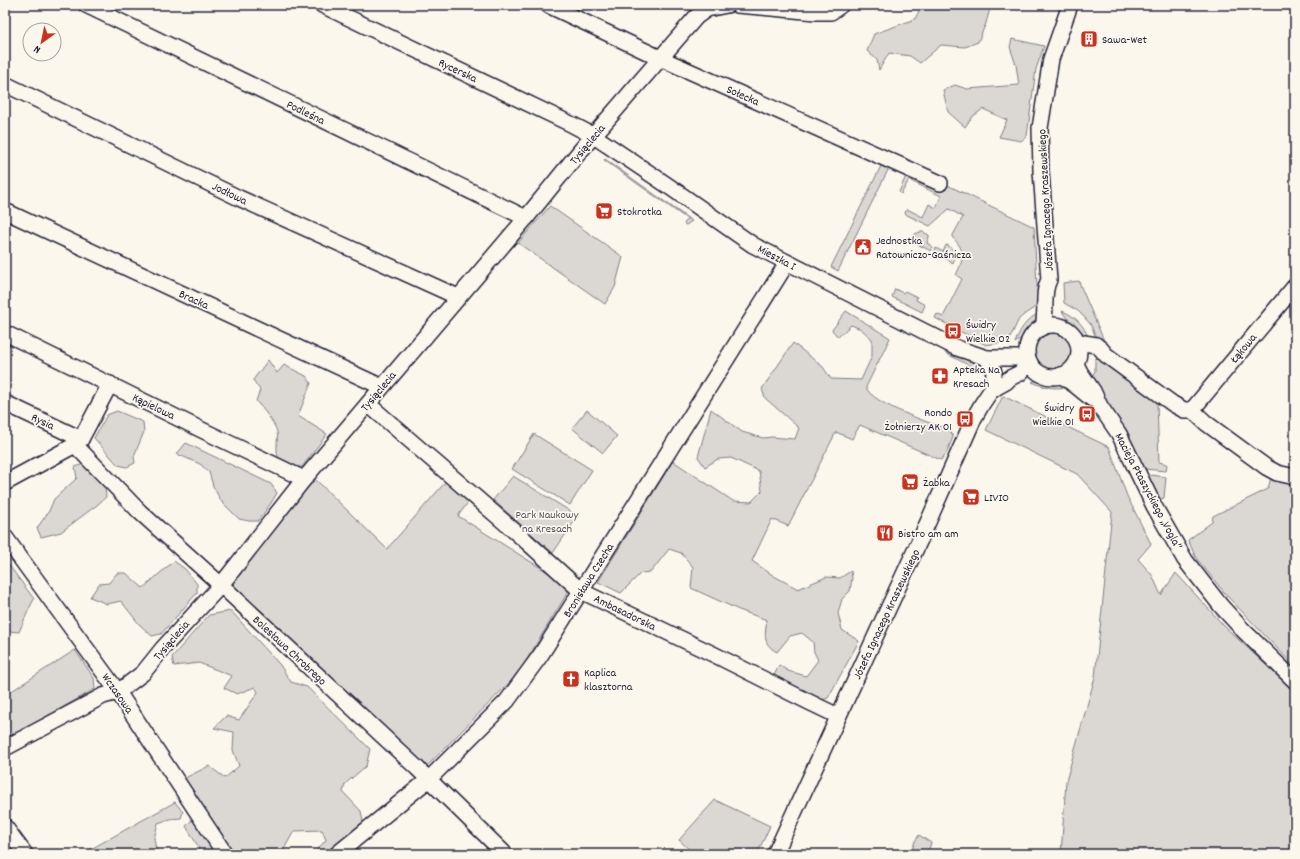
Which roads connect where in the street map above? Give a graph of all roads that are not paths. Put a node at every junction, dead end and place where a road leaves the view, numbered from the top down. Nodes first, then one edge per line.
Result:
1 (86, 5) edge
2 (322, 5) edge
3 (548, 5) edge
4 (727, 5) edge
5 (737, 5) edge
6 (742, 5) edge
7 (841, 5) edge
8 (1070, 5) edge
9 (660, 58) junction
10 (5, 84) edge
11 (594, 136) junction
12 (940, 183) dead end
13 (5, 211) edge
14 (526, 218) junction
15 (787, 263) junction
16 (1049, 280) junction
17 (1295, 286) edge
18 (458, 297) junction
19 (1061, 326) junction
20 (1043, 327) junction
21 (5, 333) edge
22 (1029, 342) junction
23 (1078, 353) junction
24 (981, 356) junction
25 (1029, 360) junction
26 (1042, 374) junction
27 (1061, 376) junction
28 (110, 384) junction
29 (1000, 386) junction
30 (382, 387) junction
31 (5, 403) edge
32 (368, 404) junction
33 (1100, 406) junction
34 (1192, 410) junction
35 (78, 442) junction
36 (1295, 477) edge
37 (304, 479) junction
38 (5, 483) edge
39 (5, 537) edge
40 (221, 585) junction
41 (581, 591) junction
42 (1295, 681) edge
43 (118, 692) junction
44 (838, 716) junction
45 (5, 748) edge
46 (428, 780) junction
47 (5, 827) edge
48 (24, 854) edge
49 (225, 854) edge
50 (337, 854) edge
51 (505, 854) edge
52 (775, 854) edge

1 - 14 street, Podleśna
2 - 11 street, Rycerska
3 - 9 street, Sołecka
4 - 9 street, Tysiąclecia
5 - 6 street
6 - 7 street
8 - 16 street, Józefa Ignacego Kraszewskiego
9 - 11 street, Tysiąclecia
9 - 12 street, Sołecka
10 - 18 street, Jodłowa
11 - 14 street, Tysiąclecia
11 - 15 street, Mieszka I
13 - 30 street, Bracka
14 - 18 street, Tysiąclecia
15 - 24 street, Mieszka I
15 - 41 street, Bronisława Czecha
16 - 19 street, Józefa Ignacego Kraszewskiego
16 - 20 street, Józefa Ignacego Kraszewskiego
17 - 34 street, Łąkowa
18 - 30 street, Tysiąclecia
19 - 20 street
19 - 23 street
20 - 22 street
21 - 28 street, Kąpielowa
22 - 24 street, Mieszka I
22 - 25 street
23 - 27 street
23 - 33 street, Macieja Ptaszyckiego „Vogla”
23 - 34 street
24 - 25 street, Mieszka I
24 - 29 street
25 - 26 street
25 - 29 street, Józefa Ignacego Kraszewskiego
26 - 27 street
26 - 29 street
27 - 33 street, Macieja Ptaszyckiego „Vogla”
28 - 35 street
28 - 37 street, Kąpielowa
29 - 44 street, Józefa Ignacego Kraszewskiego
30 - 32 street, Tysiąclecia
31 - 35 street, Rysia
32 - 37 street, Tysiąclecia
32 - 41 street, Ambasadorska
33 - 42 street, Macieja Ptaszyckiego „Vogla”
34 - 36 street
35 - 38 street
35 - 40 street, Bolesława Chrobrego
37 - 40 street, Tysiąclecia
39 - 43 street, Wczasowa
40 - 43 street, Tysiąclecia
40 - 46 street, Bolesława Chrobrego
41 - 44 street, Ambasadorska
41 - 46 street, Bronisława Czecha
43 - 45 street, Tysiąclecia
43 - 49 street, Wczasowa
44 - 52 street, Józefa Ignacego Kraszewskiego
46 - 50 street, Bronisława Czecha
46 - 51 street, Bolesława Chrobrego
47 - 48 street

